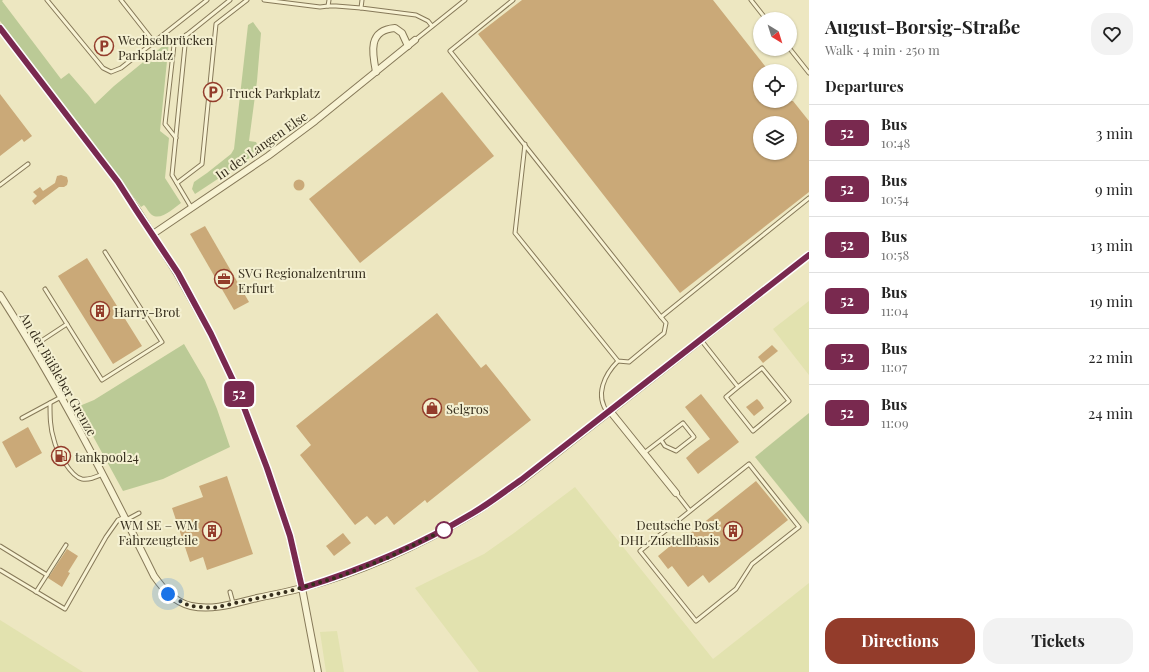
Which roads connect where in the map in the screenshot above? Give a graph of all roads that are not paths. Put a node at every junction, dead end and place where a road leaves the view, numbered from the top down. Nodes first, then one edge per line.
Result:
1 (47, 0) edge
2 (121, 0) edge
3 (207, 0) edge
4 (230, 0) edge
5 (247, 0) edge
6 (264, 0) edge
7 (329, 0) edge
8 (362, 0) edge
9 (465, 0) edge
10 (513, 0) edge
11 (751, 0) edge
12 (328, 6) junction
13 (361, 8) junction
14 (760, 12) edge
15 (432, 26) junction
16 (0, 28) edge
17 (186, 35) junction
18 (415, 40) joint
19 (154, 42) junction
20 (408, 46) junction
21 (796, 56) edge
22 (376, 72) junction
23 (809, 73) edge
24 (176, 138) junction
25 (525, 144) junction
26 (28, 164) dead end
27 (177, 183) junction
28 (0, 185) edge
29 (809, 198) edge
30 (191, 207) junction
31 (153, 234) junction
32 (105, 252) dead end
33 (809, 255) edge
34 (45, 289) dead end
35 (0, 295) edge
36 (661, 317) junction
37 (67, 324) junction
38 (701, 339) junction
39 (32, 347) junction
40 (618, 361) junction
41 (738, 387) junction
42 (61, 397) junction
43 (50, 403) junction
44 (609, 412) junction
45 (22, 418) dead end
46 (661, 440) junction
47 (644, 453) junction
48 (102, 474) junction
49 (676, 493) joint
50 (690, 511) junction
51 (139, 513) dead end
52 (125, 518) junction
53 (66, 544) dead end
54 (0, 546) edge
55 (0, 570) edge
56 (47, 575) junction
57 (302, 588) junction
58 (36, 592) junction
59 (230, 592) dead end
60 (233, 603) junction
61 (318, 672) edge

1 - 19 lane
2 - 19 lane
3 - 19 lane
4 - 17 lane
5 - 27 lane
6 - 12 lane
7 - 12 lane
8 - 13 lane
9 - 15 lane
10 - 25 lane
11 - 14 lane
12 - 13 lane
13 - 15 lane
15 - 18 lane
16 - 31 street
17 - 24 lane
17 - 24 lane
18 - 20 street, In der Langen Else
20 - 22 street, In der Langen Else
20 - 22 street
21 - 23 lane
22 - 30 street, In der Langen Else
24 - 27 lane
25 - 36 lane
25 - 40 lane
26 - 28 lane
27 - 30 lane
29 - 36 lane
30 - 31 street, In der Langen Else
31 - 57 street
32 - 37 lane
33 - 38 street, An der Büßleber Grenze
34 - 37 lane
35 - 39 street, An der Büßleber Grenze
36 - 40 lane
37 - 39 lane
38 - 41 lane
38 - 44 street, An der Büßleber Grenze
39 - 42 street, An der Büßleber Grenze
40 - 44 lane
41 - 41 lane
42 - 43 lane
42 - 48 street, An der Büßleber Grenze
43 - 45 lane
43 - 48 lane
44 - 47 street
44 - 57 street, An der Büßleber Grenze
46 - 46 lane
46 - 47 lane
47 - 49 street
48 - 52 street, An der Büßleber Grenze
49 - 50 lane
50 - 50 lane
51 - 52 lane
52 - 58 lane
52 - 60 street, An der Büßleber Grenze
53 - 56 lane
54 - 56 lane
55 - 58 lane
56 - 58 lane
57 - 60 street, An der Büßleber Grenze
57 - 61 street
59 - 60 lane

